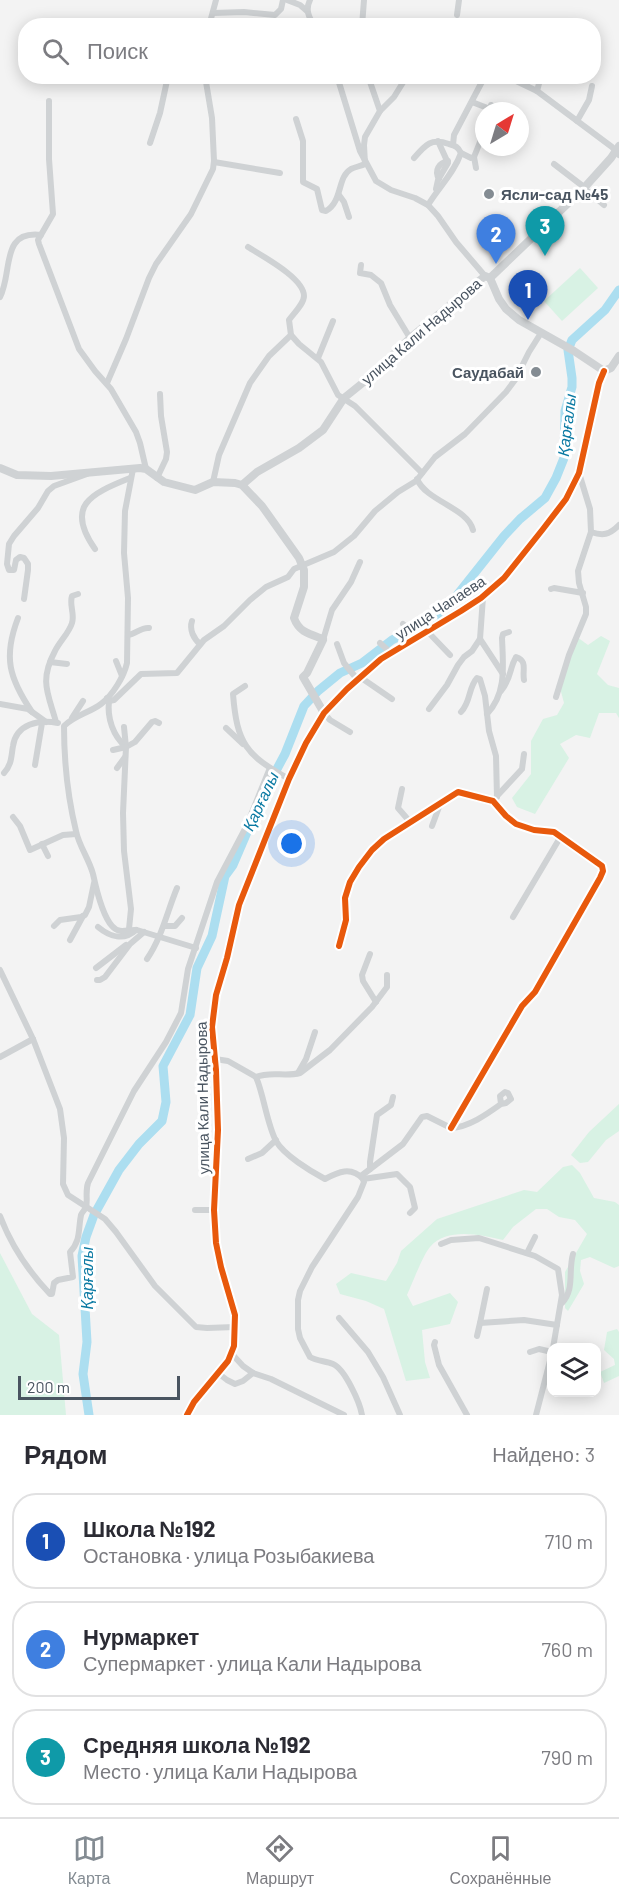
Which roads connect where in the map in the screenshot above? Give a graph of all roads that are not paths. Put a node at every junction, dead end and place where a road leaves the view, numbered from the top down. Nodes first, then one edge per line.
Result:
1 (216, 0) edge
2 (285, 0) edge
3 (309, 0) edge
4 (364, 0) edge
5 (459, 0) edge
6 (308, 12) junction
7 (213, 13) junction
8 (457, 15) dead end
9 (211, 18) edge
10 (311, 18) edge
11 (363, 18) edge
12 (166, 84) edge
13 (206, 84) edge
14 (340, 84) edge
15 (371, 84) edge
16 (402, 84) edge
17 (480, 84) edge
18 (522, 84) edge
19 (539, 84) edge
20 (592, 86) dead end
21 (537, 91) junction
22 (49, 101) dead end
23 (472, 102) junction
24 (475, 103) edge
25 (380, 111) junction
26 (296, 119) dead end
27 (578, 121) junction
28 (438, 141) junction
29 (150, 142) dead end
30 (453, 145) junction
31 (618, 151) edge
32 (461, 153) junction
33 (474, 157) joint
34 (414, 158) dead end
35 (214, 162) junction
36 (365, 164) junction
37 (554, 164) dead end
38 (476, 168) dead end
39 (280, 173) dead end
40 (584, 188) junction
41 (436, 193) junction
42 (339, 195) junction
43 (428, 205) junction
44 (604, 205) dead end
45 (350, 218) dead end
46 (41, 235) junction
47 (248, 247) dead end
48 (360, 265) dead end
49 (488, 277) junction
50 (0, 297) edge
51 (333, 321) dead end
52 (541, 333) junction
53 (291, 335) junction
54 (410, 338) junction
55 (619, 356) edge
56 (318, 358) junction
57 (604, 371) junction
58 (107, 383) junction
59 (160, 394) dead end
60 (344, 398) junction
61 (0, 468) edge
62 (133, 469) junction
63 (146, 469) junction
64 (422, 473) junction
65 (579, 473) junction
66 (88, 474) junction
67 (130, 478) junction
68 (157, 478) junction
69 (417, 479) junction
70 (213, 482) junction
71 (242, 485) junction
72 (126, 519) junction
73 (619, 525) edge
74 (472, 530) dead end
75 (591, 532) junction
76 (130, 533) dead end
77 (595, 542) dead end
78 (95, 549) dead end
79 (360, 562) dead end
80 (302, 565) junction
81 (551, 589) dead end
82 (583, 593) junction
83 (78, 594) dead end
84 (483, 596) junction
85 (24, 599) dead end
86 (18, 618) dead end
87 (192, 621) dead end
88 (405, 626) dead end
89 (149, 628) dead end
90 (428, 632) junction
91 (509, 632) dead end
92 (128, 635) junction
93 (417, 635) junction
94 (323, 639) junction
95 (480, 639) junction
96 (380, 643) dead end
97 (200, 644) junction
98 (337, 644) dead end
99 (389, 651) junction
100 (450, 655) dead end
101 (116, 661) dead end
102 (50, 662) junction
103 (67, 664) dead end
104 (504, 675) junction
105 (122, 676) junction
106 (358, 678) junction
107 (524, 680) dead end
108 (245, 686) dead end
109 (499, 693) junction
110 (556, 697) dead end
111 (108, 699) junction
112 (392, 699) dead end
113 (83, 701) dead end
114 (0, 704) edge
115 (429, 709) dead end
116 (32, 712) junction
117 (461, 712) dead end
118 (324, 713) junction
119 (487, 714) junction
120 (72, 719) junction
121 (56, 722) junction
122 (44, 723) junction
123 (159, 723) dead end
124 (64, 726) junction
125 (124, 727) dead end
126 (226, 728) dead end
127 (350, 732) dead end
128 (243, 744) junction
129 (126, 747) junction
130 (113, 750) dead end
131 (524, 754) dead end
132 (125, 756) junction
133 (35, 765) dead end
134 (117, 768) dead end
135 (271, 768) junction
136 (4, 773) dead end
137 (289, 779) junction
138 (402, 789) dead end
139 (495, 799) junction
140 (438, 804) junction
141 (13, 817) dead end
142 (411, 823) junction
143 (432, 826) dead end
144 (76, 834) junction
145 (561, 836) junction
146 (42, 844) junction
147 (48, 856) dead end
148 (94, 882) junction
149 (177, 888) dead end
150 (84, 916) junction
151 (513, 917) dead end
152 (182, 918) dead end
153 (54, 926) dead end
154 (164, 926) junction
155 (98, 927) dead end
156 (132, 930) junction
157 (144, 932) junction
158 (159, 937) junction
159 (70, 940) dead end
160 (134, 940) junction
161 (339, 946) dead end
162 (196, 948) junction
163 (370, 954) dead end
164 (147, 959) dead end
165 (96, 968) dead end
166 (0, 970) edge
167 (387, 975) dead end
168 (97, 980) dead end
169 (376, 1002) junction
170 (315, 1032) dead end
171 (33, 1039) junction
172 (0, 1057) edge
173 (215, 1059) junction
174 (268, 1066) dead end
175 (264, 1074) junction
176 (298, 1074) junction
177 (256, 1077) junction
178 (393, 1097) dead end
179 (501, 1104) dead end
180 (451, 1128) junction
181 (276, 1140) junction
182 (248, 1159) dead end
183 (370, 1169) junction
184 (362, 1177) junction
185 (89, 1208) junction
186 (195, 1210) dead end
187 (214, 1210) junction
188 (410, 1213) dead end
189 (0, 1216) edge
190 (535, 1237) dead end
191 (441, 1244) dead end
192 (527, 1253) junction
193 (573, 1254) dead end
194 (487, 1289) dead end
195 (562, 1303) junction
196 (339, 1318) dead end
197 (480, 1323) junction
198 (557, 1326) junction
199 (235, 1327) junction
200 (477, 1336) dead end
201 (435, 1342) dead end
202 (554, 1343) edge
203 (547, 1351) edge
204 (530, 1352) dead end
205 (232, 1354) junction
206 (547, 1372) edge
207 (218, 1373) junction
208 (253, 1373) junction
209 (188, 1415) edge
210 (344, 1415) edge
211 (362, 1415) edge
212 (400, 1415) edge
213 (467, 1415) edge
214 (536, 1415) edge

1 - 7 street
2 - 6 street
2 - 7 street
3 - 6 street
4 - 11 street
5 - 8 street
6 - 10 street
7 - 9 street
12 - 29 street
13 - 35 street
14 - 36 street
15 - 25 street
16 - 25 street
17 - 23 street
18 - 21 street
19 - 21 street
20 - 27 street
21 - 27 street
22 - 46 street
23 - 24 street
23 - 30 street
25 - 36 street
26 - 42 street
27 - 31 street
28 - 30 street
28 - 34 street
28 - 41 street
30 - 32 street
31 - 40 street, улица Кали Надырова
32 - 33 street
32 - 41 street
33 - 38 street
35 - 39 street
35 - 58 street
36 - 42 street
36 - 43 street
37 - 40 street
40 - 44 street
40 - 49 street, улица Кали Надырова
41 - 43 street
42 - 45 street
43 - 49 street
46 - 50 street
46 - 58 street
47 - 53 street
48 - 54 street
49 - 52 street
49 - 54 street, улица Кали Надырова
51 - 56 street
52 - 57 street
52 - 64 street
53 - 56 street
53 - 70 street
54 - 60 street, улица Кали Надырова
55 - 57 street
56 - 60 street
57 - 65 street, улица Чапаева
58 - 63 street
59 - 68 street
60 - 64 street
60 - 71 street, улица Кали Надырова
61 - 66 street
62 - 63 street
62 - 66 street
62 - 67 street
63 - 68 street
64 - 69 street
65 - 75 street
65 - 84 street, улица Чапаева
66 - 85 street
67 - 72 street
67 - 78 street
68 - 70 street
69 - 74 street
69 - 80 street
70 - 71 street
71 - 80 street
72 - 76 street
72 - 92 street
73 - 75 street
75 - 77 street
75 - 82 street
79 - 94 street
80 - 94 street
80 - 97 street
81 - 82 street
82 - 110 street
83 - 102 street
84 - 90 street, улица Чапаева
84 - 95 street
86 - 116 street
87 - 97 street
88 - 93 street
89 - 92 street
90 - 93 street, улица Чапаева
90 - 100 street
91 - 104 street
92 - 105 street
93 - 99 street, улица Чапаева
94 - 118 street
95 - 104 street
95 - 115 street
96 - 99 street
97 - 111 street
98 - 106 street
99 - 106 street, улица Чапаева
101 - 105 street
102 - 103 street
102 - 121 street
104 - 109 street
105 - 111 street
106 - 112 street
106 - 118 street, улица Чапаева
107 - 109 street
108 - 128 street
109 - 119 street
111 - 120 street
111 - 129 street
113 - 120 street
114 - 116 street
116 - 122 street
117 - 119 street
118 - 127 street
118 - 137 street, улица Чапаева
119 - 139 street
120 - 124 street
121 - 122 street
121 - 124 street
122 - 133 street
122 - 136 street
123 - 129 street
124 - 144 street
125 - 129 street
126 - 128 street
128 - 135 street
129 - 130 street
129 - 132 street
131 - 139 street
132 - 134 street
132 - 156 street
135 - 137 street
135 - 162 street
137 - 173 street, улица Кали Надырова
138 - 142 street
139 - 140 street
139 - 145 street
140 - 142 street
140 - 143 street
141 - 146 street
142 - 161 street
144 - 146 street
144 - 148 street
145 - 151 street
145 - 180 street
146 - 147 street
148 - 150 street
148 - 156 street
149 - 154 street
150 - 153 street
150 - 159 street
152 - 154 street
154 - 158 street
155 - 156 street
156 - 157 street
157 - 158 street
157 - 160 street
158 - 162 street
158 - 164 street
160 - 165 street
160 - 168 street
162 - 185 street
163 - 169 street
166 - 171 street
167 - 169 street
169 - 176 street
170 - 176 street
171 - 172 street
171 - 185 street
173 - 177 street
173 - 187 street, улица Кали Надырова
174 - 175 street
175 - 176 street
175 - 177 street
177 - 181 street
178 - 183 street
179 - 180 street
180 - 183 street
181 - 182 street
181 - 184 street
183 - 184 street
184 - 188 street
184 - 211 street
185 - 189 street
185 - 199 street
186 - 187 street
187 - 199 street, улица Кали Надырова
190 - 192 street
191 - 192 street
192 - 195 street
193 - 195 street
194 - 197 street
195 - 198 street
196 - 212 street
197 - 198 street
197 - 200 street
198 - 202 street
199 - 205 street, улица Кали Надырова
201 - 213 street
203 - 204 street
205 - 207 street
205 - 208 street
206 - 214 street
207 - 208 street
207 - 209 street
208 - 210 street

